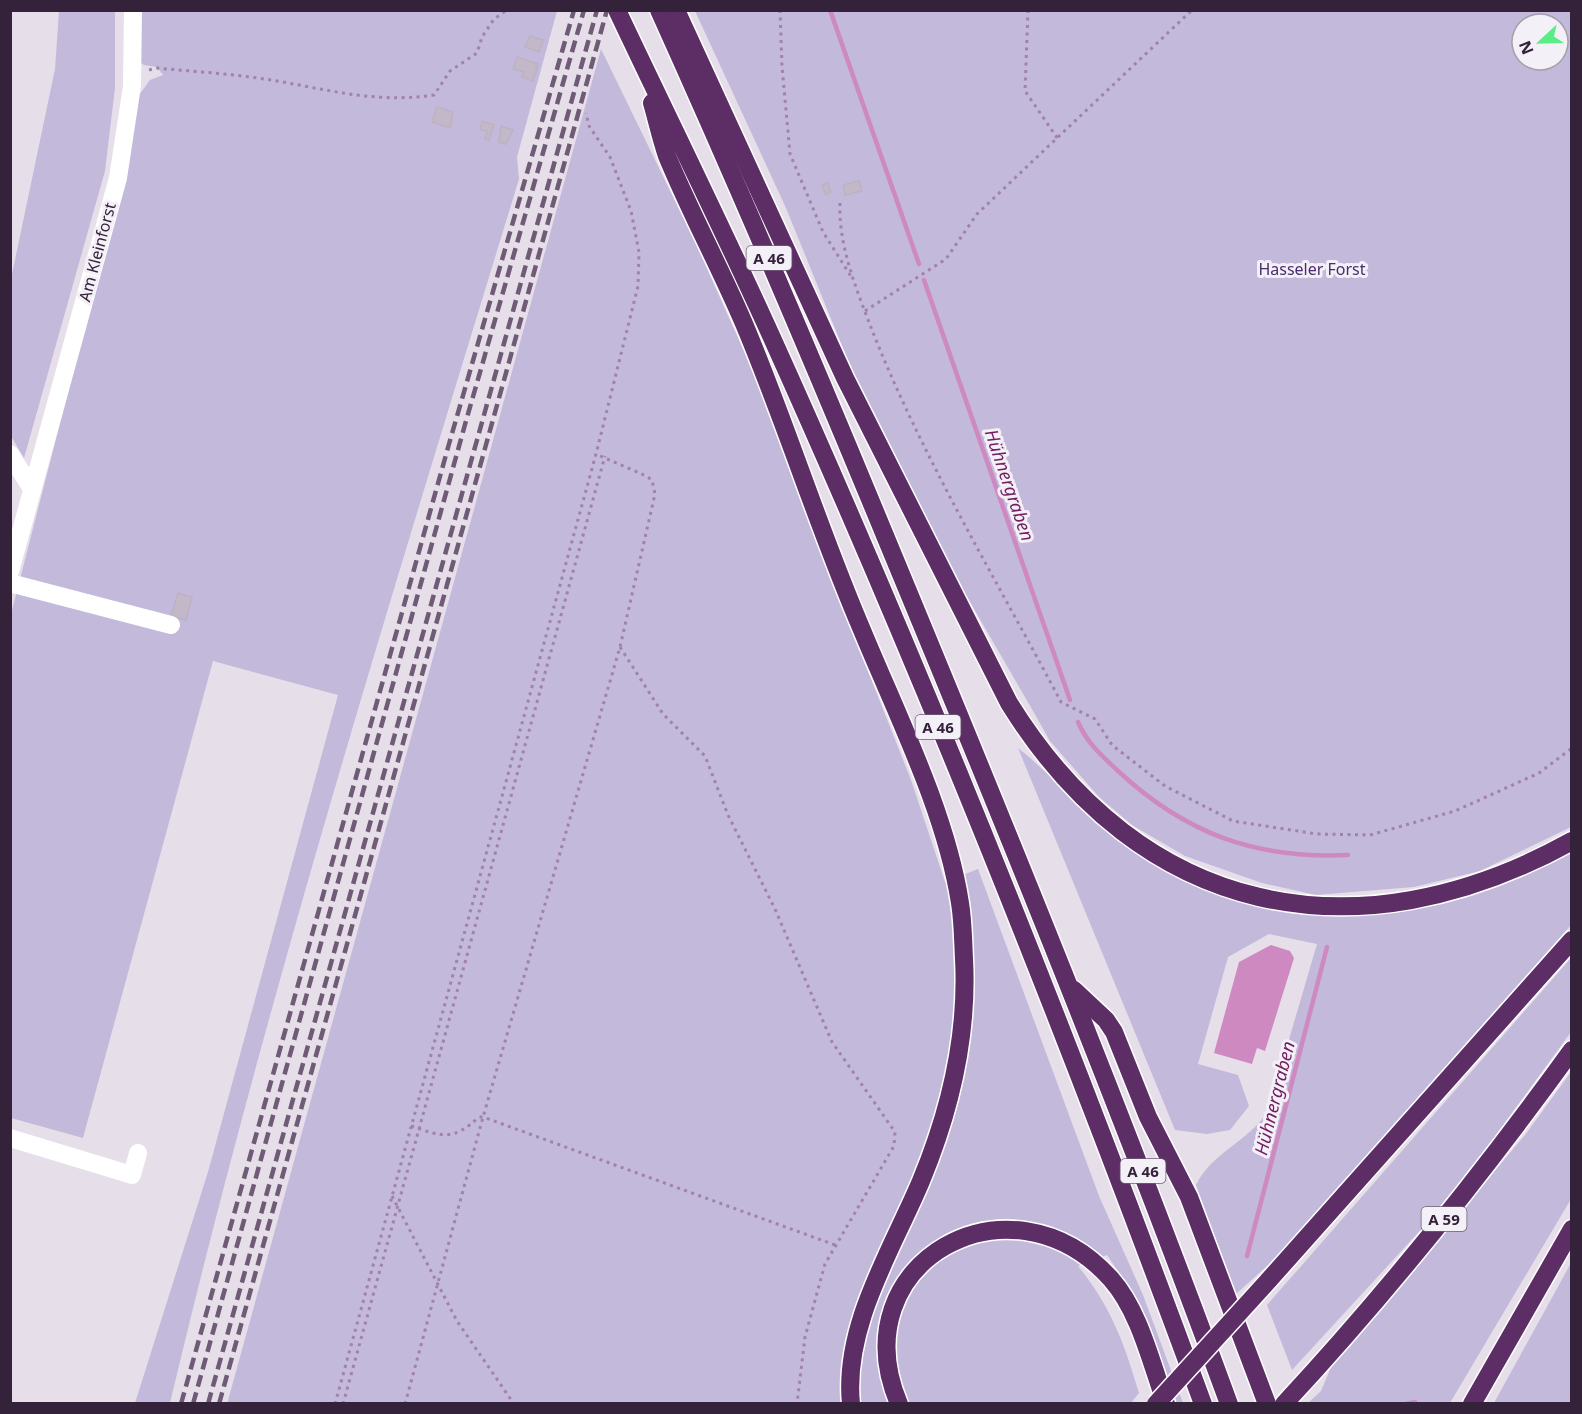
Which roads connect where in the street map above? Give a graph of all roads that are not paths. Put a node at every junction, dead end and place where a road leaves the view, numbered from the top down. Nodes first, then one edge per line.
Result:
1 (133, 10) edge
2 (659, 10) edge
3 (676, 10) edge
4 (620, 18) edge
5 (642, 63) junction
6 (10, 454) edge
7 (32, 489) junction
8 (10, 571) edge
9 (10, 583) edge
10 (171, 625) dead end
11 (1572, 841) edge
12 (1572, 940) edge
13 (1071, 987) junction
14 (1572, 1050) edge
15 (10, 1138) edge
16 (138, 1153) dead end
17 (1572, 1229) edge
18 (851, 1404) edge
19 (899, 1404) edge
20 (1156, 1404) edge
21 (1166, 1404) edge
22 (1203, 1404) edge
23 (1229, 1404) edge
24 (1268, 1404) edge
25 (1284, 1404) edge
26 (1472, 1404) edge

1 - 7 street, Am Kleinforst
2 - 13 highway, A 46
3 - 11 highway
4 - 5 highway, A 46
5 - 18 highway
5 - 22 highway, A 46
6 - 7 street
7 - 8 street, Am Kleinforst
9 - 10 street
12 - 20 highway, bridge
13 - 23 highway, A 46
13 - 24 highway
14 - 25 highway, A 59
15 - 16 street
17 - 26 highway
19 - 21 highway

